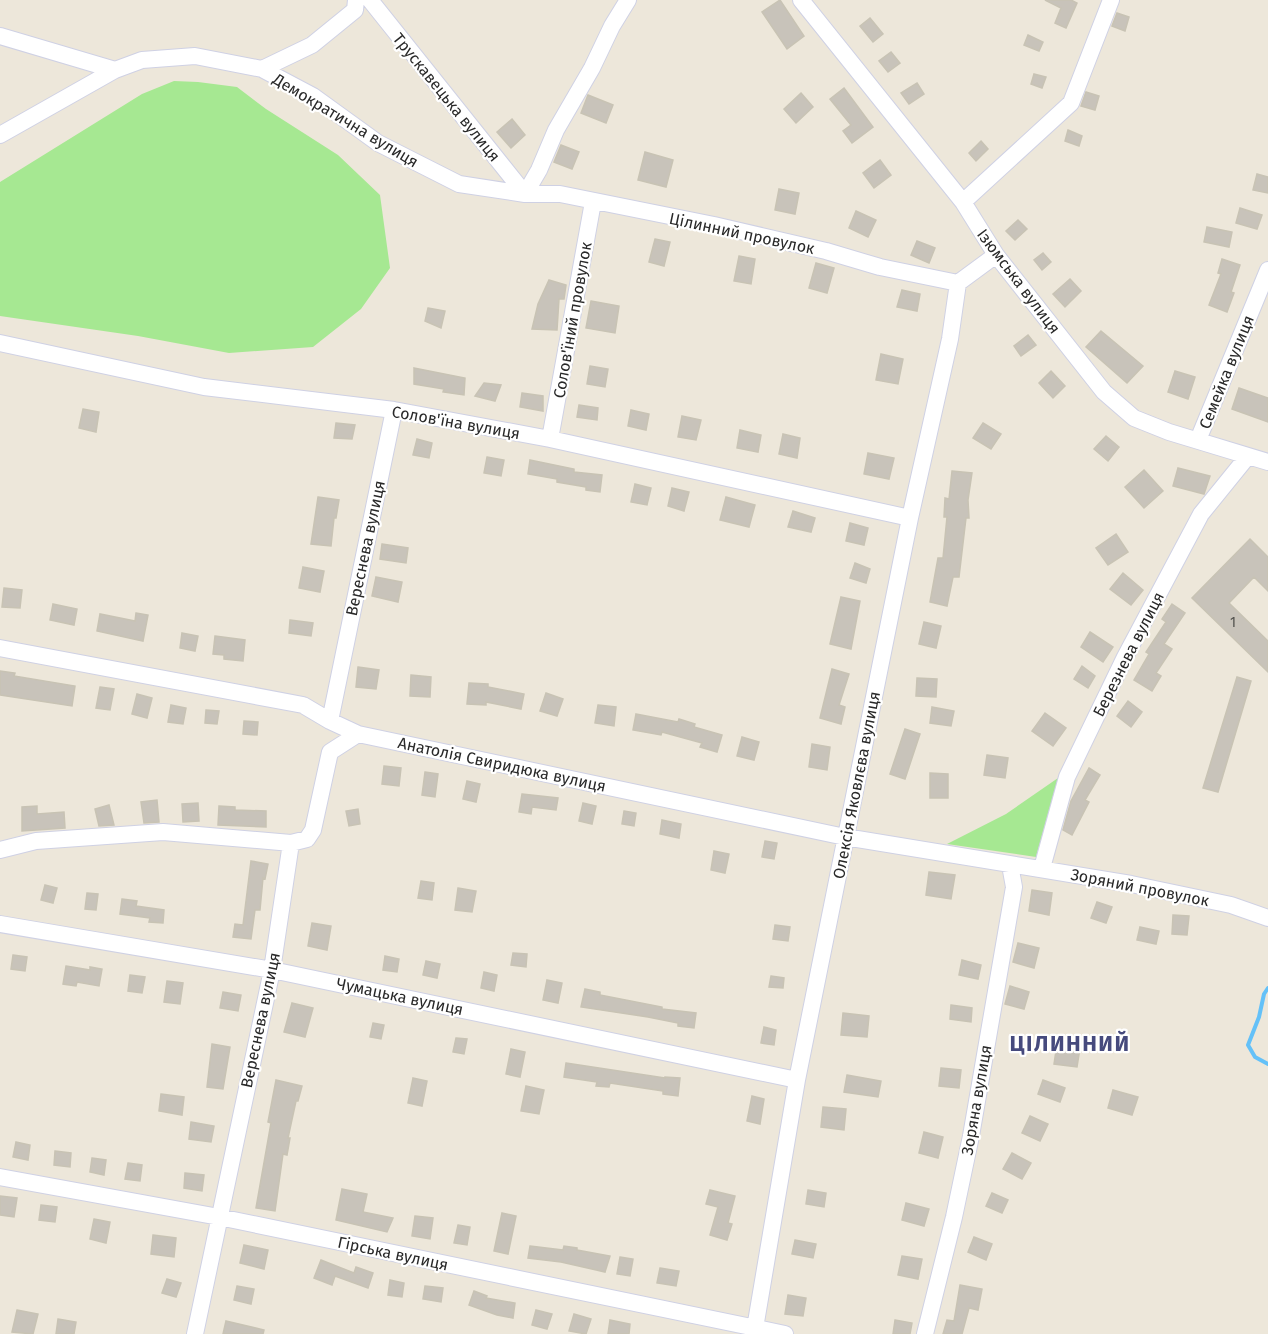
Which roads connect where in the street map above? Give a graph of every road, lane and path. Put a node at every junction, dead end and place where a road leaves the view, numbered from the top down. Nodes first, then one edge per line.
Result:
1 (356, 0) edge
2 (370, 0) edge
3 (628, 0) edge
4 (801, 0) edge
5 (1111, 0) edge
6 (0, 36) edge
7 (262, 69) junction
8 (115, 70) junction
9 (0, 135) edge
10 (525, 194) junction
11 (593, 202) junction
12 (963, 202) junction
13 (996, 255) junction
14 (1268, 270) edge
15 (958, 283) junction
16 (0, 343) edge
17 (394, 410) junction
18 (550, 439) junction
19 (1198, 440) junction
20 (1248, 456) junction
21 (1268, 462) edge
22 (910, 518) junction
23 (0, 648) edge
24 (330, 721) junction
25 (358, 734) junction
26 (845, 837) junction
27 (291, 843) junction
28 (0, 850) edge
29 (1010, 864) junction
30 (1042, 868) junction
31 (1268, 918) edge
32 (0, 924) edge
33 (272, 970) junction
34 (797, 1080) junction
35 (0, 1177) edge
36 (219, 1217) junction
37 (754, 1331) edge
38 (195, 1334) edge
39 (785, 1334) edge
40 (925, 1334) edge

1 - 7 street
2 - 10 street, Трускавецька вулиця
3 - 10 street
4 - 12 street, Ізюмська вулиця
5 - 12 street
6 - 8 street
7 - 8 street, Демократична вулиця
7 - 10 street, Демократична вулиця
8 - 9 street, Демократична вулиця
10 - 11 street, Цілинний провулок
11 - 15 street, Цілинний провулок
11 - 18 street, Солов'їний провулок
12 - 13 street, Ізюмська вулиця
13 - 15 street
13 - 19 street, Ізюмська вулиця
14 - 19 street, Семейка вулиця
15 - 22 street, Олексія Яковлєва вулиця
16 - 17 street, Солов'їна вулиця
17 - 18 street, Солов'їна вулиця
17 - 24 street, Вереснева вулиця
18 - 22 street, Солов'їна вулиця
19 - 20 street, Ізюмська вулиця
20 - 21 street, Ізюмська вулиця
20 - 30 street, Березнева вулиця
22 - 26 street, Олексія Яковлєва вулиця
23 - 24 street, Анатолія Свиридюка вулиця
24 - 25 street, Анатолія Свиридюка вулиця
25 - 26 street, Анатолія Свиридюка вулиця
25 - 27 street
26 - 29 street, Анатолія Свиридюка вулиця
26 - 34 street, Олексія Яковлєва вулиця
27 - 28 street
27 - 33 street, Вереснева вулиця
29 - 30 street, Зоряний провулок
29 - 40 street, Зоряна вулиця
30 - 31 street, Зоряний провулок
32 - 33 street, Чумацька вулиця
33 - 34 street, Чумацька вулиця
33 - 36 street, Вереснева вулиця
34 - 37 street, Олексія Яковлєва вулиця
35 - 36 street, Гірська вулиця
36 - 37 street, Гірська вулиця
36 - 38 street, Вереснева вулиця
37 - 39 street, Гірська вулиця

